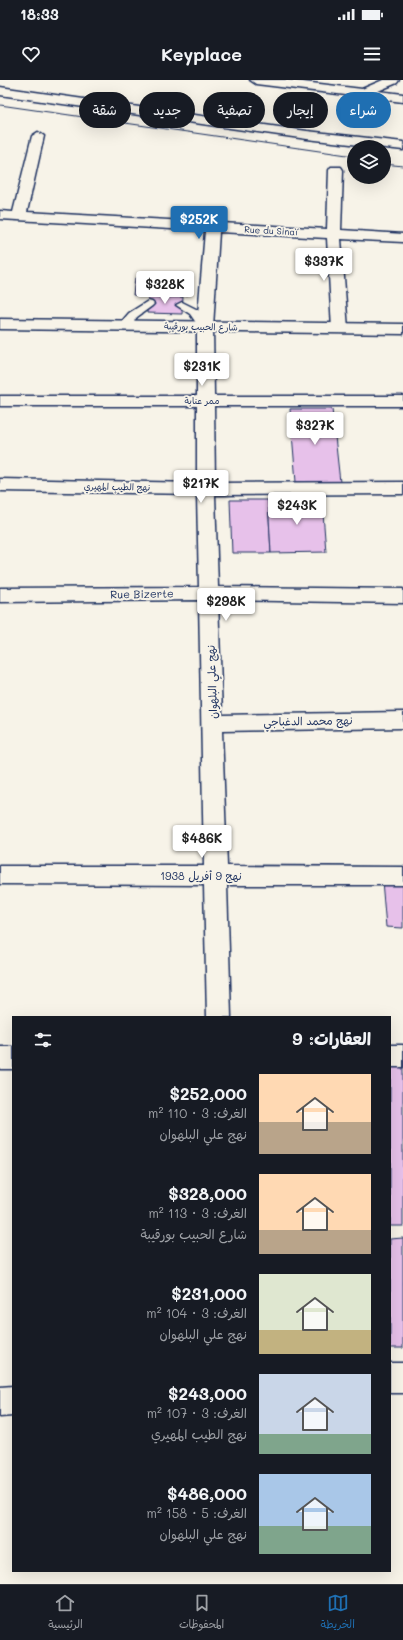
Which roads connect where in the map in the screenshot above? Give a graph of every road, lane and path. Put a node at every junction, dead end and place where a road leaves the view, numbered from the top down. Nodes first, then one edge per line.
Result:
1 (256, 80) edge
2 (394, 80) edge
3 (0, 91) edge
4 (356, 92) edge
5 (366, 92) edge
6 (391, 96) edge
7 (403, 98) edge
8 (38, 136) dead end
9 (403, 146) edge
10 (336, 170) dead end
11 (0, 215) edge
12 (19, 216) junction
13 (212, 227) junction
14 (334, 234) junction
15 (401, 238) edge
16 (148, 304) dead end
17 (182, 305) dead end
18 (0, 324) edge
19 (124, 326) junction
20 (205, 327) junction
21 (340, 329) junction
22 (403, 329) edge
23 (0, 401) edge
24 (207, 401) junction
25 (403, 401) edge
26 (0, 485) edge
27 (403, 488) edge
28 (206, 489) junction
29 (210, 593) junction
30 (0, 595) edge
31 (403, 596) edge
32 (403, 720) edge
33 (213, 723) junction
34 (0, 875) edge
35 (217, 876) junction
36 (403, 876) edge
37 (219, 1016) edge
38 (391, 1056) edge
39 (403, 1056) edge
40 (0, 1058) edge
41 (12, 1058) edge
42 (391, 1378) edge
43 (403, 1378) edge
44 (12, 1401) edge
45 (0, 1402) edge

1 - 4 street
2 - 5 street
3 - 9 street
6 - 7 street
8 - 12 street
10 - 14 street
11 - 12 street, Rue du Sinaï
12 - 13 street, Rue du Sinaï
13 - 14 street, Rue du Sinaï
13 - 20 street, نهج علي البلهوان
14 - 15 street, Rue du Sinaï
14 - 21 street
16 - 19 lane
17 - 20 lane
18 - 19 street, شارع الحبيب بورقيبة
19 - 20 street, شارع الحبيب بورقيبة
20 - 21 street, شارع الحبيب بورقيبة
20 - 24 street, نهج علي البلهوان
21 - 22 street, شارع الحبيب بورقيبة
23 - 24 street, ممر عنابة
24 - 25 street, ممر عنابة
24 - 28 street, نهج علي البلهوان
26 - 28 street, نهج الطيب المهيري
27 - 28 street, نهج الطيب المهيري
28 - 29 street, نهج علي البلهوان
29 - 30 street, Rue Bizerte
29 - 31 street, Rue Bizerte
29 - 33 street, نهج علي البلهوان
32 - 33 street, نهج محمد الدغباجي
33 - 35 street, نهج علي البلهوان
34 - 35 street, نهج 9 أفريل 1938
35 - 36 street, نهج 9 أفريل 1938
35 - 37 street, نهج علي البلهوان
38 - 39 street
40 - 41 street
42 - 43 street
44 - 45 street

